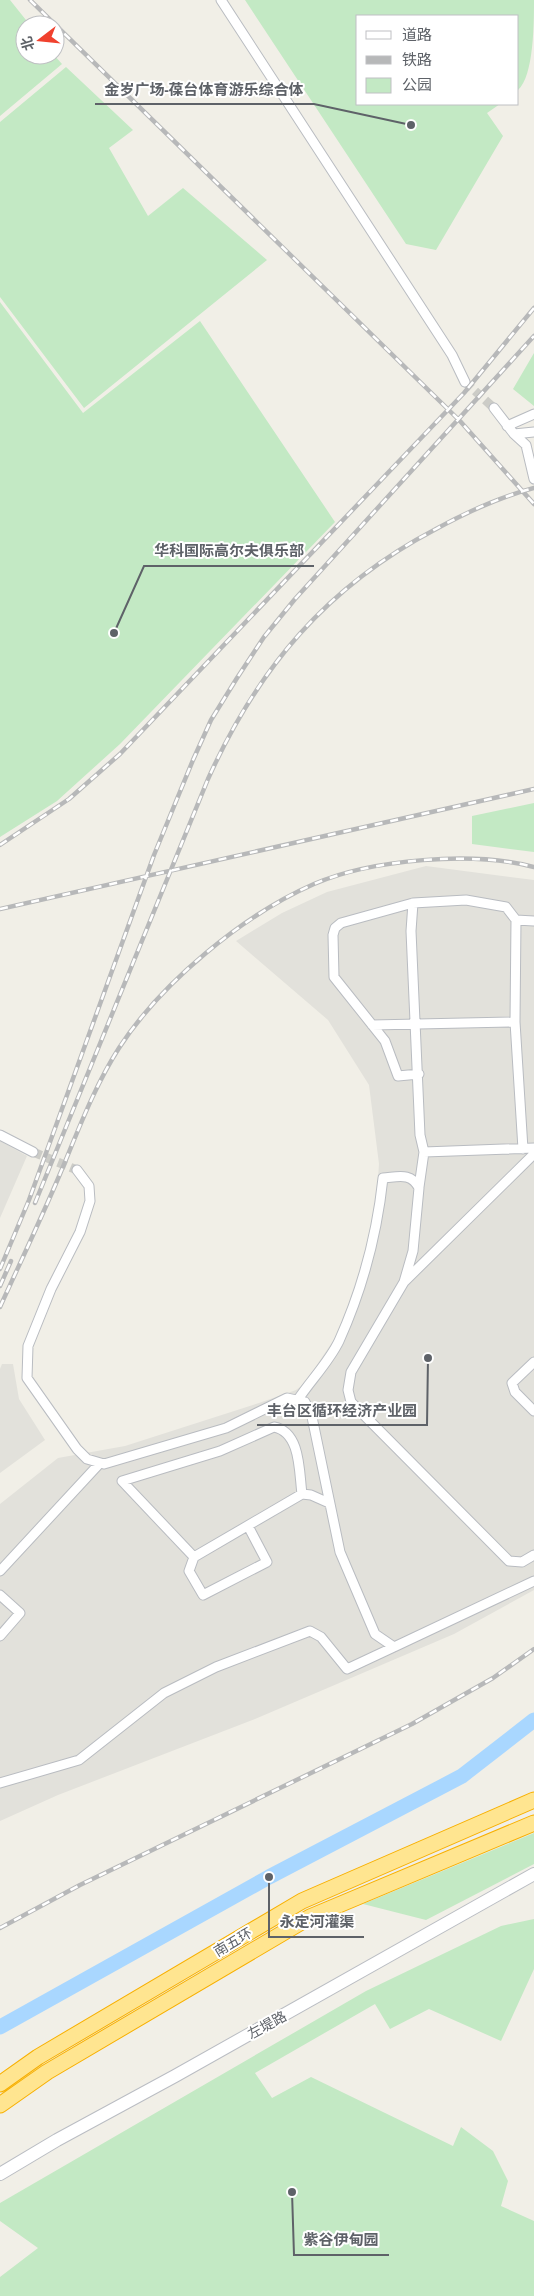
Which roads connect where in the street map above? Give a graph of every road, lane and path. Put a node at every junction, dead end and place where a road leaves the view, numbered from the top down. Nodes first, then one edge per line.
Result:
1 (221, 0) edge
2 (466, 382) tunnel mouth
3 (494, 408) tunnel mouth
4 (534, 414) edge
5 (507, 426) junction
6 (534, 432) edge
7 (514, 434) junction
8 (534, 479) edge
9 (412, 903) junction
10 (516, 920) junction
11 (534, 921) edge
12 (515, 1022) junction
13 (372, 1025) junction
14 (416, 1025) junction
15 (419, 1074) junction
16 (0, 1135) edge
17 (534, 1148) edge
18 (523, 1149) junction
19 (32, 1152) tunnel mouth
20 (424, 1152) junction
21 (534, 1154) edge
22 (77, 1170) tunnel mouth
23 (419, 1188) junction
24 (404, 1282) junction
25 (534, 1362) edge
26 (297, 1400) junction
27 (534, 1411) edge
28 (100, 1463) junction
29 (302, 1494) junction
30 (329, 1503) junction
31 (248, 1526) junction
32 (534, 1555) edge
33 (194, 1557) junction
34 (0, 1571) edge
35 (534, 1581) edge
36 (0, 1596) edge
37 (0, 1636) edge
38 (394, 1647) junction
39 (0, 1783) edge
40 (534, 1800) edge
41 (534, 1823) edge
42 (534, 1874) edge
43 (0, 2084) edge
44 (0, 2105) edge
45 (0, 2174) edge

1 - 2 street
3 - 5 street
4 - 5 street
5 - 7 street
6 - 7 street
7 - 8 street
9 - 10 street
9 - 13 street
9 - 14 street
10 - 11 street
10 - 12 street
12 - 14 street
12 - 18 street
13 - 14 street
13 - 15 street
14 - 15 street
15 - 20 street
16 - 19 street
17 - 18 street
18 - 20 street
20 - 23 street
21 - 24 street
22 - 28 street
23 - 24 street
23 - 26 street
24 - 32 street
25 - 27 street
26 - 28 street
26 - 30 street
28 - 34 street
29 - 30 street
29 - 31 street
29 - 33 street
30 - 38 street
31 - 33 street
31 - 33 street
35 - 38 street
36 - 37 street
38 - 39 street
40 - 43 highway, 南五环
41 - 44 highway, 南五环
42 - 45 main road, 左堤路

